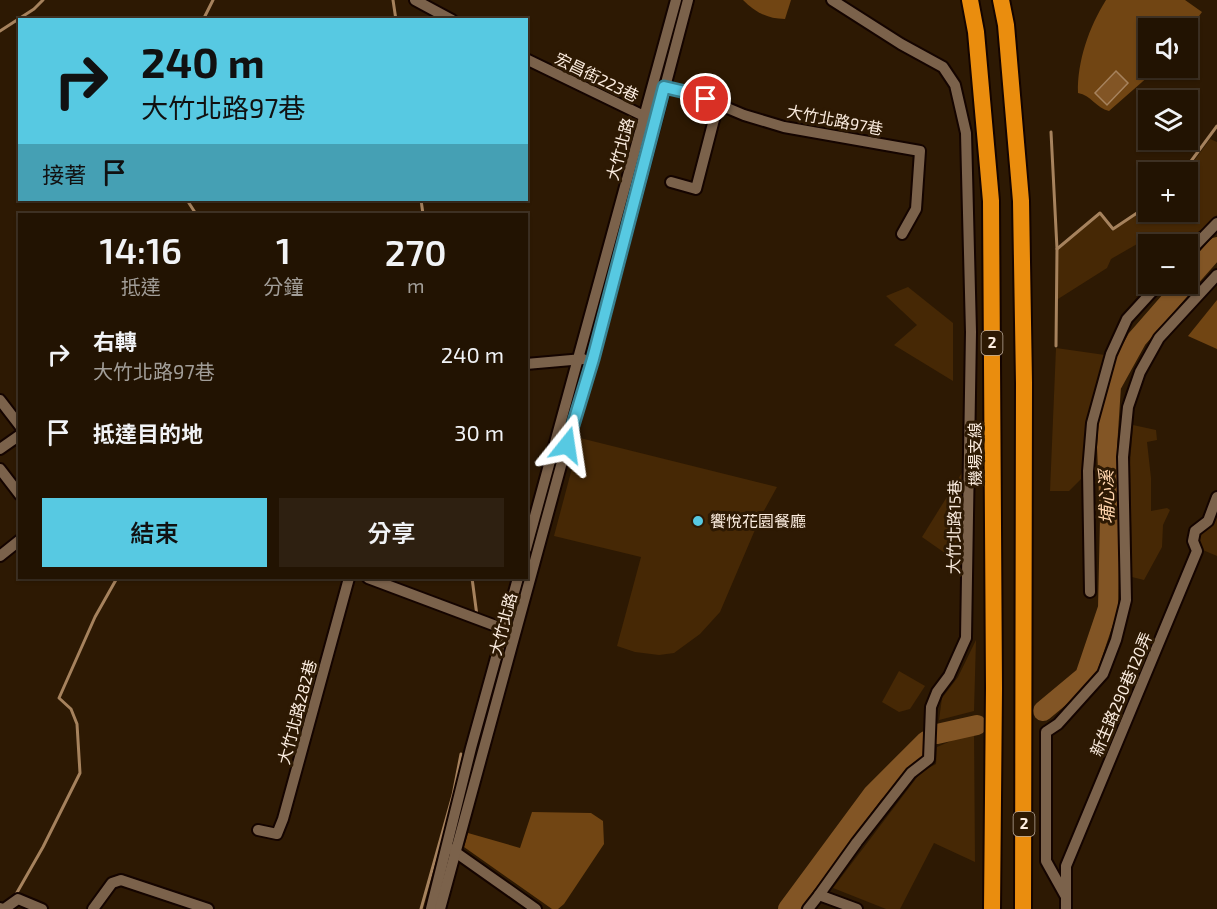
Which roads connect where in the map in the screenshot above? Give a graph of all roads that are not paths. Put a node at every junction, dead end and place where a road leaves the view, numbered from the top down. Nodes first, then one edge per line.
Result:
1 (415, 0) edge
2 (676, 0) edge
3 (688, 0) edge
4 (832, 0) edge
5 (970, 0) edge
6 (1002, 0) edge
7 (448, 18) edge
8 (528, 60) edge
9 (664, 87) junction
10 (718, 104) junction
11 (650, 118) junction
12 (671, 182) dead end
13 (1217, 223) edge
14 (902, 234) dead end
15 (1198, 243) edge
16 (1217, 275) edge
17 (1150, 294) edge
18 (577, 359) junction
19 (593, 359) junction
20 (528, 364) edge
21 (0, 400) edge
22 (18, 423) edge
23 (18, 436) edge
24 (0, 449) edge
25 (0, 470) edge
26 (18, 492) edge
27 (1217, 497) edge
28 (18, 542) edge
29 (528, 542) edge
30 (0, 556) edge
31 (349, 579) edge
32 (371, 579) edge
33 (518, 579) edge
34 (1090, 592) dead end
35 (504, 629) junction
36 (258, 831) dead end
37 (451, 849) junction
38 (819, 895) junction
39 (1065, 895) junction
40 (0, 908) edge
41 (4, 909) edge
42 (42, 909) edge
43 (93, 909) edge
44 (208, 909) edge
45 (431, 909) edge
46 (440, 909) edge
47 (536, 909) edge
48 (808, 909) edge
49 (858, 909) edge
50 (992, 909) edge
51 (1023, 909) edge
52 (1066, 909) edge

1 - 7 street
2 - 11 street, 大竹北路
3 - 9 street, 大竹北路
4 - 38 street, 大竹北路15巷
5 - 50 highway, 機場支線 / 2
6 - 51 highway, 2
8 - 11 street, 宏昌街223巷
9 - 10 street, 大竹北路97巷
9 - 11 street, 大竹北路
10 - 12 street
10 - 14 street, 大竹北路97巷
11 - 18 street, 大竹北路
11 - 19 street, 大竹北路
13 - 15 street
16 - 39 street
17 - 34 street
18 - 19 street
18 - 20 street
18 - 29 street, 大竹北路
19 - 37 street, 大竹北路
21 - 22 street
23 - 24 street
25 - 26 street
27 - 39 street, 新生路290巷120弄
28 - 30 street
31 - 36 street, 大竹北路282巷
32 - 35 street
33 - 35 street, 大竹北路
35 - 37 street, 大竹北路
37 - 45 street, 大竹北路
37 - 46 street, 大竹北路
37 - 47 street
38 - 48 street, 大竹北路15巷
38 - 49 street
39 - 52 street, 新生路290巷120弄
40 - 41 street
41 - 42 street
43 - 44 street

